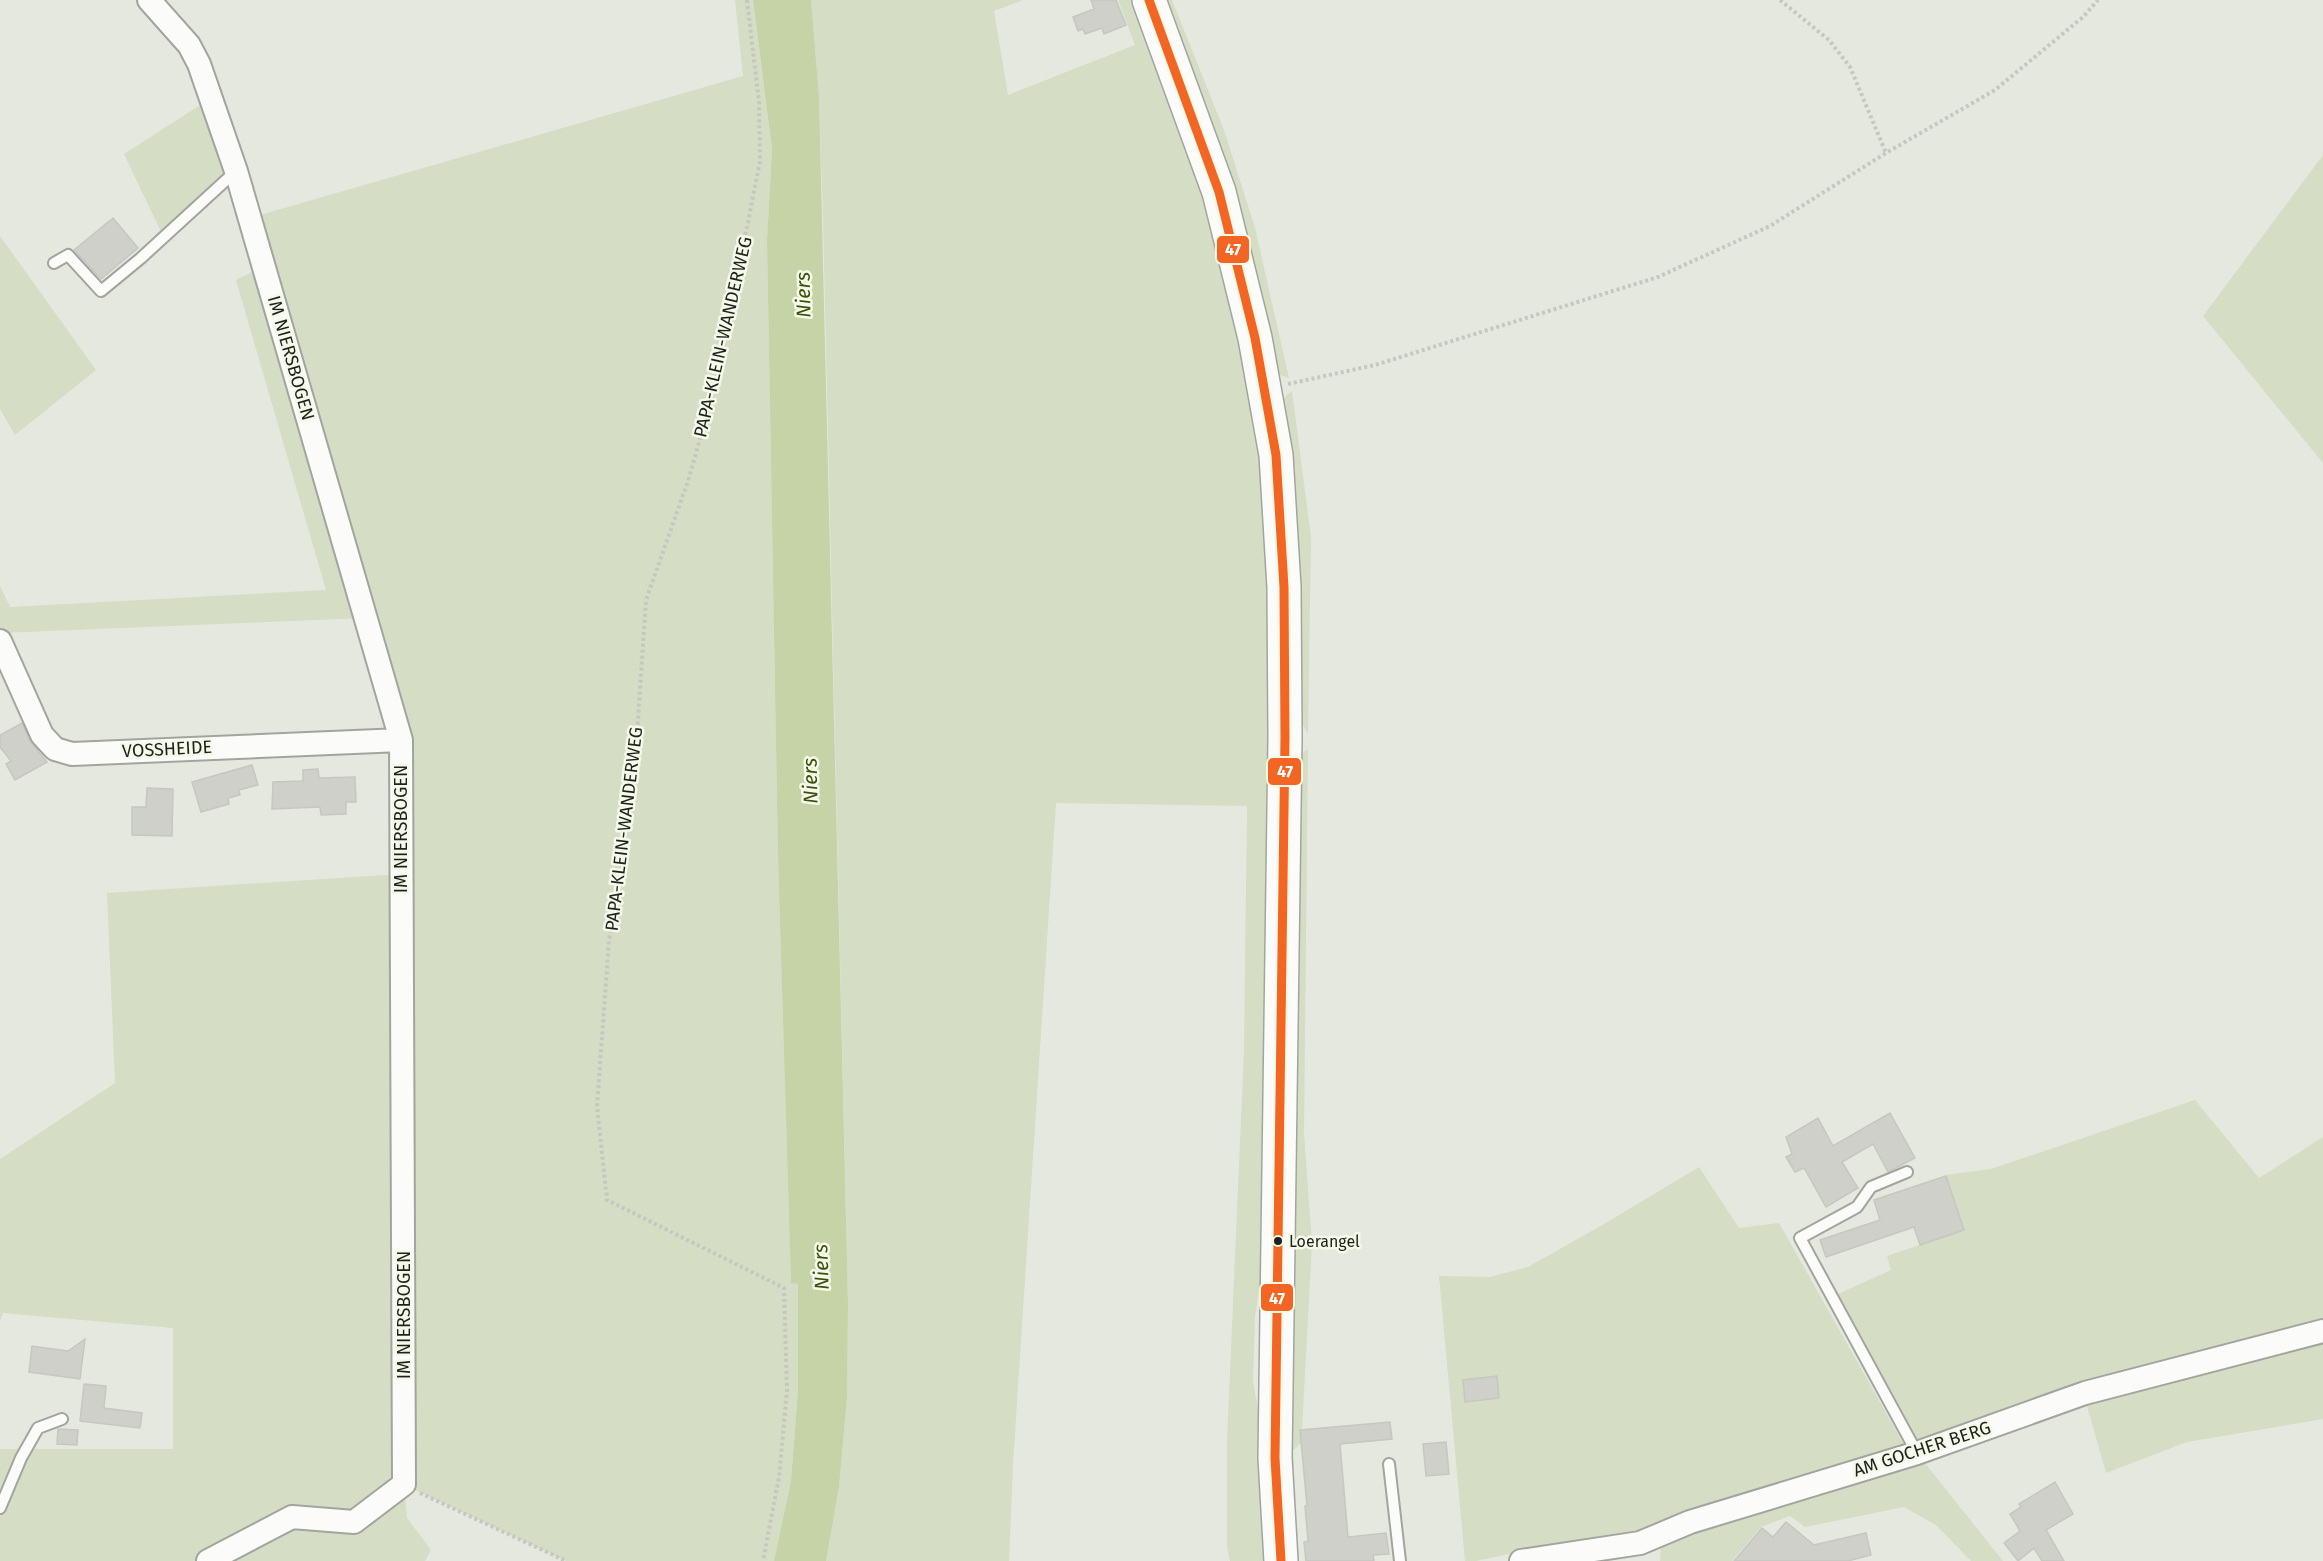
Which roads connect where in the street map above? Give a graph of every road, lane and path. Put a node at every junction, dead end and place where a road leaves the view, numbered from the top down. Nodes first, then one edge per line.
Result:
1 (150, 0) edge
2 (747, 0) edge
3 (1149, 0) edge
4 (1780, 0) edge
5 (2098, 0) edge
6 (1886, 153) junction
7 (236, 171) junction
8 (54, 263) dead end
9 (1266, 389) junction
10 (0, 641) edge
11 (401, 740) junction
12 (1907, 1172) dead end
13 (2323, 1331) edge
14 (62, 1419) dead end
15 (1917, 1453) junction
16 (1389, 1464) dead end
17 (404, 1484) junction
18 (0, 1508) edge
19 (208, 1561) edge
20 (566, 1561) edge
21 (763, 1561) edge
22 (1281, 1561) edge
23 (1400, 1561) edge
24 (1521, 1561) edge

1 - 7 street, IM NIERSBOGEN
2 - 21 path, PAPA-KLEIN-WANDERWEG
3 - 9 main road
4 - 6 path
5 - 6 path
6 - 9 path
7 - 8 lane
7 - 11 street, IM NIERSBOGEN
9 - 22 main road
10 - 11 street, VOSSHEIDE
11 - 17 street, IM NIERSBOGEN
12 - 15 lane
13 - 15 street, AM GOCHER BERG
14 - 18 lane
15 - 24 street, AM GOCHER BERG
16 - 23 lane
17 - 19 street
17 - 20 path

